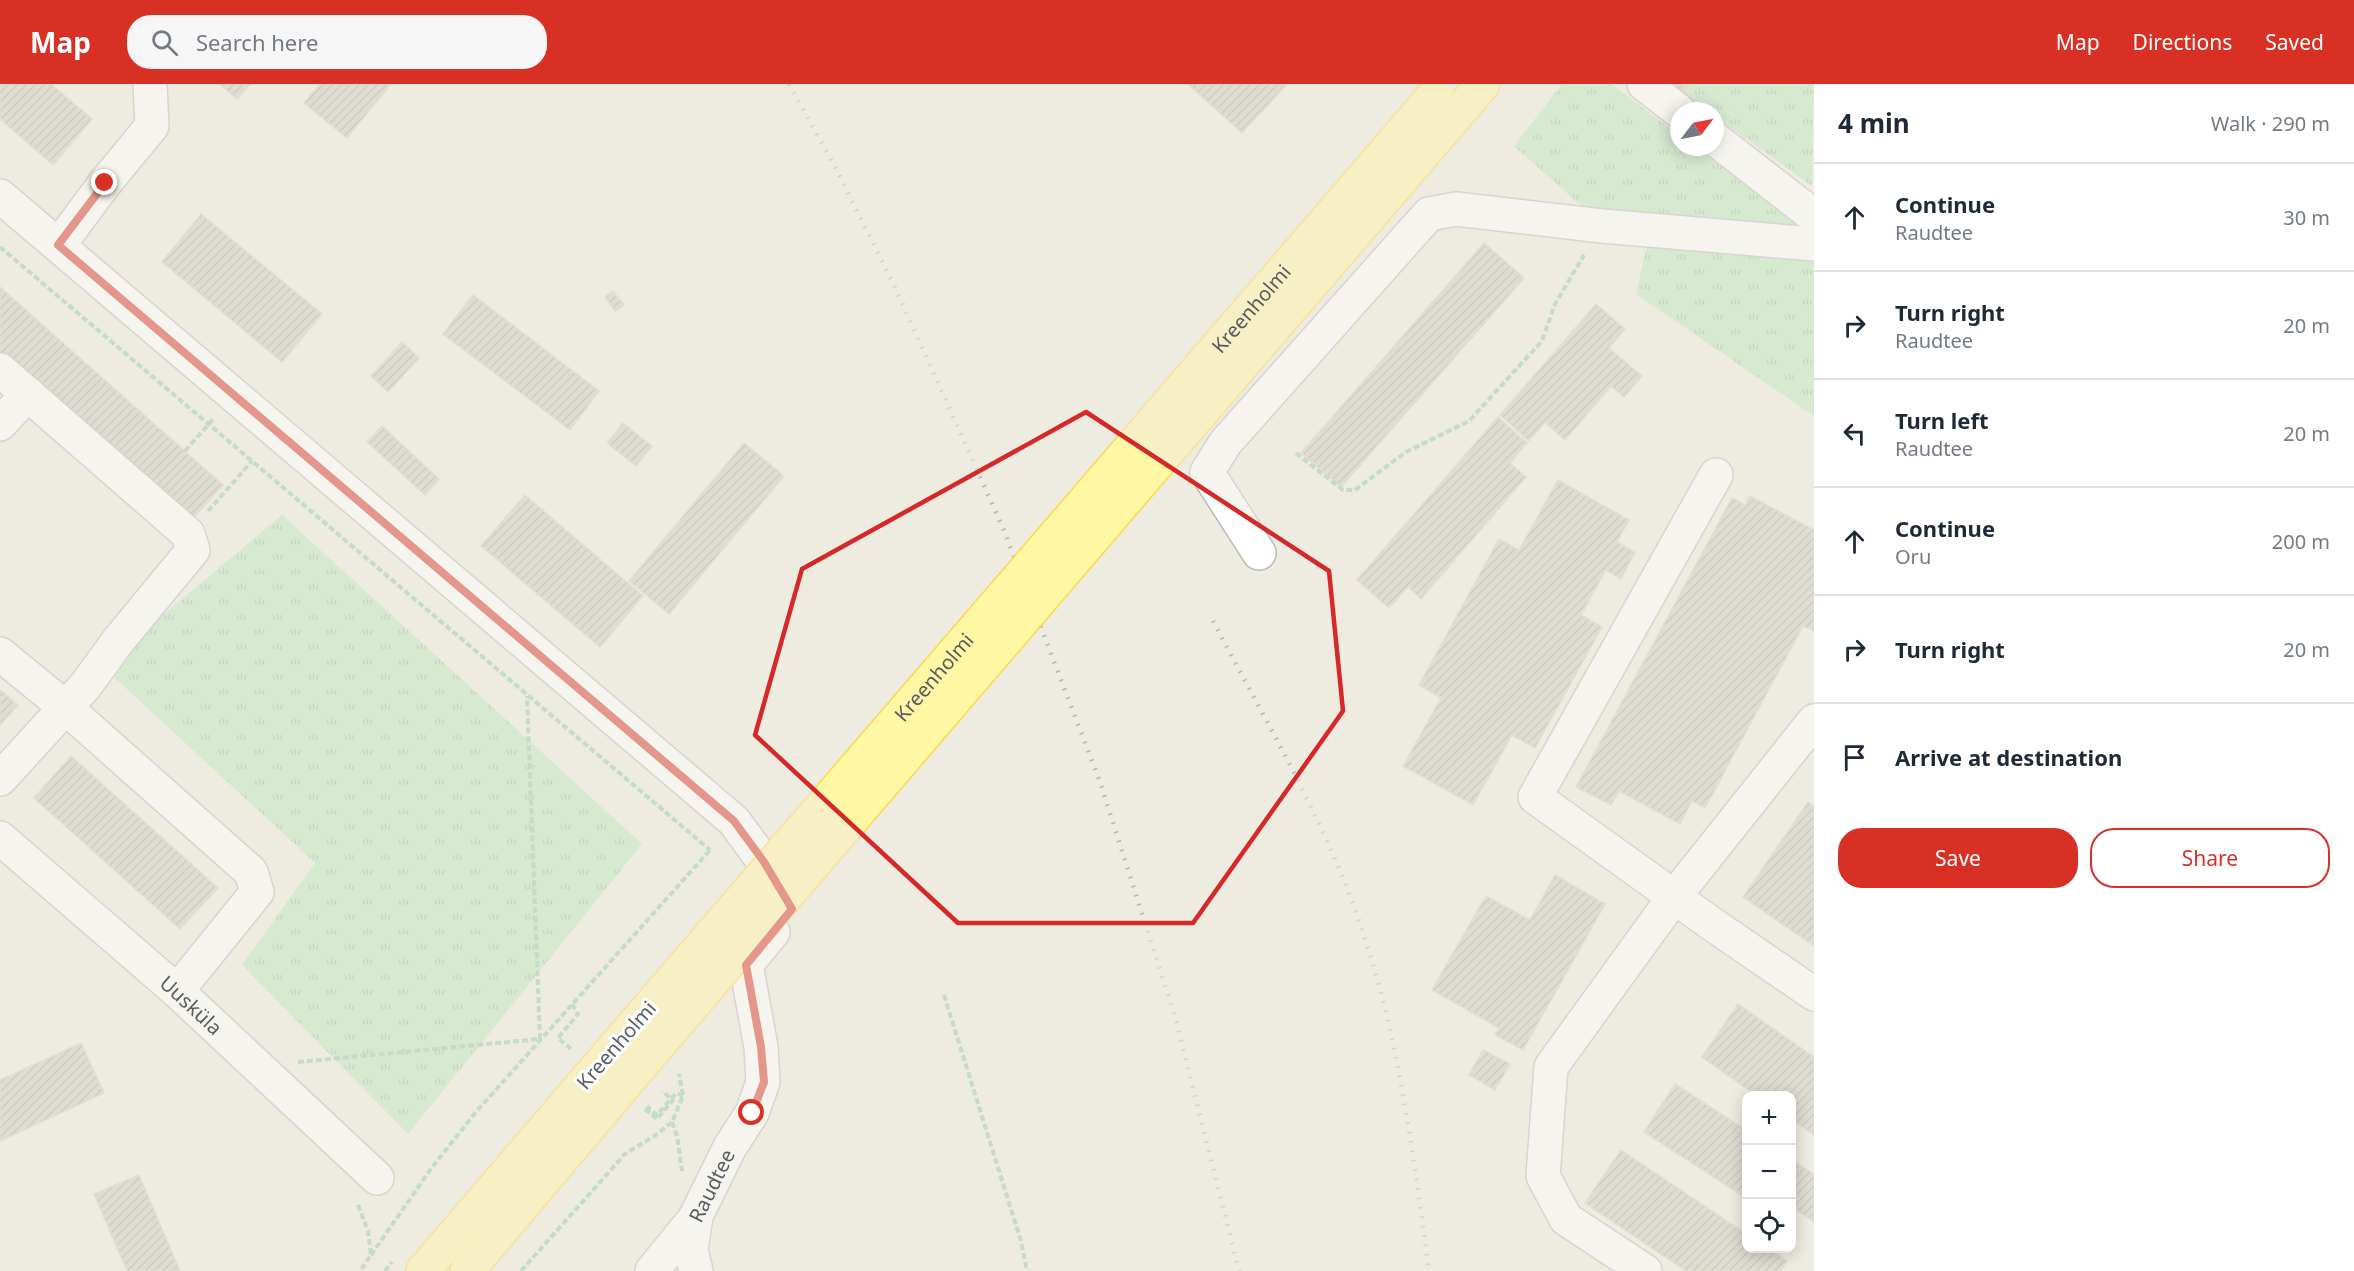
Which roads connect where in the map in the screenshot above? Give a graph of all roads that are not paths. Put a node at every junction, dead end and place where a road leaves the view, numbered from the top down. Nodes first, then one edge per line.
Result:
1 (150, 84) edge
2 (1483, 84) edge
3 (1644, 84) edge
4 (1446, 96) edge
5 (1670, 104) edge
6 (1724, 146) edge
7 (0, 196) edge
8 (1814, 216) edge
9 (1814, 244) edge
10 (58, 245) junction
11 (0, 370) edge
12 (28, 394) junction
13 (0, 424) edge
14 (1716, 475) dead end
15 (1258, 553) dead end
16 (0, 654) edge
17 (66, 708) junction
18 (1814, 721) edge
19 (0, 779) edge
20 (0, 838) edge
21 (1674, 897) junction
22 (177, 991) junction
23 (1814, 994) edge
24 (377, 1178) road end
25 (696, 1216) junction
26 (423, 1271) edge
27 (467, 1271) edge
28 (652, 1271) edge
29 (696, 1271) edge
30 (1645, 1271) edge

1 - 10 street
2 - 4 main road, Kreenholmi
3 - 5 street
4 - 26 main road, Kreenholmi, bridge
4 - 27 main road, Kreenholmi, bridge
6 - 8 street
7 - 10 street
9 - 15 street
10 - 25 street, Raudtee
11 - 12 street
12 - 13 street
12 - 17 street
14 - 21 street
16 - 17 street
17 - 19 street
17 - 22 street
18 - 21 street
20 - 22 street, Uusküla
21 - 23 street
21 - 30 street
22 - 24 street, Uusküla
25 - 28 street
25 - 29 street, Raudtee

